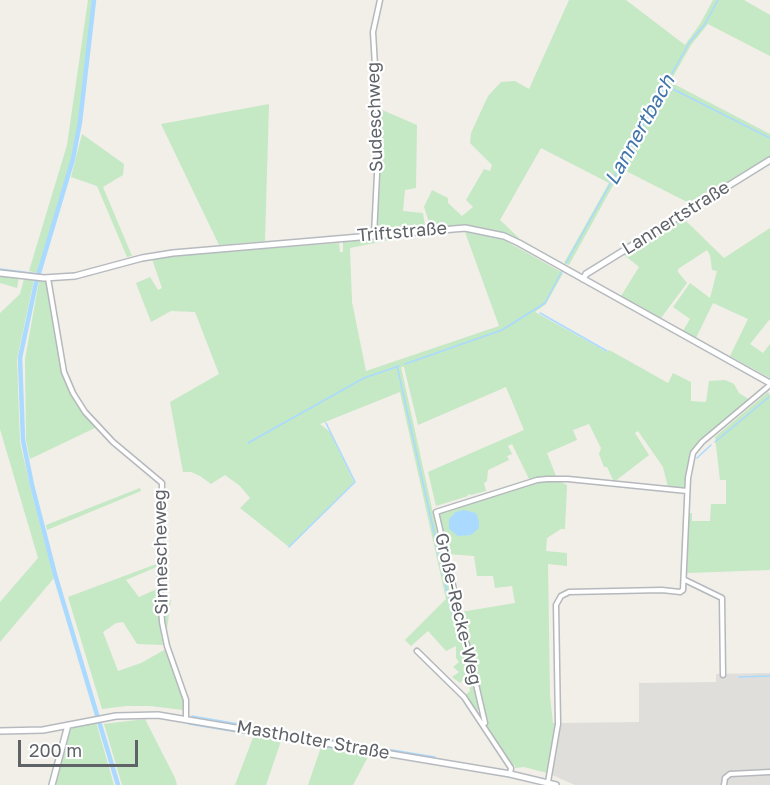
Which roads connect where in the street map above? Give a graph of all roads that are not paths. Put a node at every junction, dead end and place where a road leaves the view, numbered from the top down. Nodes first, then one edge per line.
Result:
1 (380, 0) edge
2 (770, 160) edge
3 (374, 235) junction
4 (0, 273) edge
5 (46, 278) junction
6 (583, 279) junction
7 (770, 384) edge
8 (687, 491) junction
9 (685, 580) junction
10 (417, 651) dead end
11 (723, 675) dead end
12 (482, 712) junction
13 (477, 715) junction
14 (186, 719) junction
15 (483, 724) junction
16 (68, 725) junction
17 (0, 731) edge
18 (770, 772) edge
19 (510, 774) junction
20 (548, 782) junction
21 (52, 785) edge
22 (556, 785) edge
23 (724, 785) edge

1 - 3 street, Sudeschweg
2 - 6 street, Lannertstraße
3 - 5 street, Triftstraße
3 - 6 street, Triftstraße
4 - 5 street, Triftstraße
5 - 14 street, Sinnescheweg
6 - 7 street, Triftstraße
7 - 8 street
8 - 9 street
8 - 12 street, Große-Recke-Weg
9 - 11 street
9 - 20 street
10 - 13 street, Große-Recke-Weg
12 - 13 street
12 - 15 street, Große-Recke-Weg
13 - 15 street, Große-Recke-Weg
14 - 16 street, Mastholter Straße
14 - 19 street, Mastholter Straße
15 - 19 street, Große-Recke-Weg
16 - 17 street, Mastholter Straße
16 - 21 street
18 - 23 street
19 - 20 street, Mastholter Straße
20 - 22 street, Mastholter Straße

